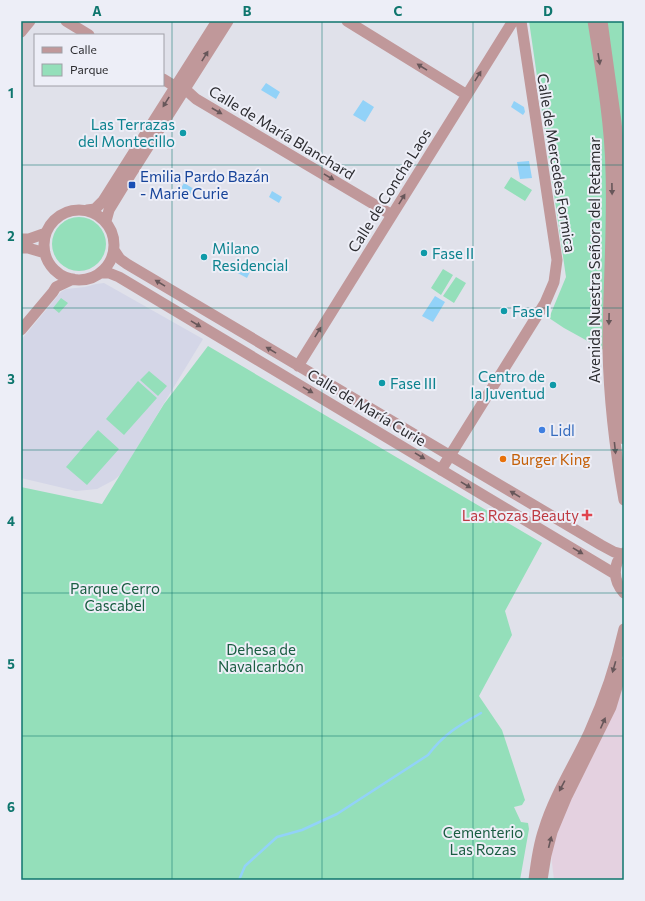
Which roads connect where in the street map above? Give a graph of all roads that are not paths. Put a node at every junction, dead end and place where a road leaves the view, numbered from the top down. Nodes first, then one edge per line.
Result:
1 (30, 21) edge
2 (66, 21) edge
3 (217, 21) edge
4 (228, 21) edge
5 (347, 21) edge
6 (593, 21) edge
7 (602, 21) edge
8 (512, 24) edge
9 (21, 32) edge
10 (87, 34) edge
11 (523, 36) junction
12 (164, 80) edge
13 (180, 88) junction
14 (467, 95) junction
15 (87, 210) junction
16 (392, 215) junction
17 (106, 221) junction
18 (46, 233) junction
19 (21, 239) edge
20 (21, 248) edge
21 (114, 250) junction
22 (45, 253) junction
23 (54, 270) junction
24 (101, 273) junction
25 (73, 279) junction
26 (56, 287) junction
27 (21, 330) edge
28 (298, 366) junction
29 (624, 439) edge
30 (450, 455) junction
31 (441, 470) junction
32 (624, 500) edge
33 (623, 553) edge
34 (615, 574) junction
35 (624, 592) edge
36 (624, 629) edge
37 (624, 664) edge
38 (534, 880) edge
39 (542, 880) edge

1 - 9 street
2 - 10 street
3 - 13 street, Calle de María Blanchard
13 -> 4 street
14 -> 5 street
6 -> 32 street, Avenida Nuestra Señora del Retamar
7 - 29 street, Avenida Nuestra Señora del Retamar
8 - 11 street
8 - 11 street, Calle de Mercedes Formica
14 -> 8 street, Calle de Concha Laos
11 - 30 street, Calle de Mercedes Formica
12 - 13 street, Calle de María Blanchard
13 -> 15 street
13 -> 16 street, Calle de María Blanchard
13 - 17 street
16 -> 14 street, Calle de Concha Laos
15 - 17 street
15 - 18 street
28 -> 16 street, Calle de Concha Laos
17 - 21 street
18 - 19 street
18 - 22 street
20 - 22 street
21 - 24 street
28 -> 21 street, Calle de María Curie
22 - 23 street
23 - 25 street
23 - 26 street
24 - 25 street
24 -> 31 street, Calle de María Curie
25 - 26 street
26 - 27 street
28 - 30 street, Calle de María Curie
30 - 31 street, Calle de Mercedes Formica
33 -> 30 street, Calle de María Curie
31 -> 34 street, Calle de María Curie
33 - 34 street
34 - 35 street
36 -> 38 street
39 -> 37 street

